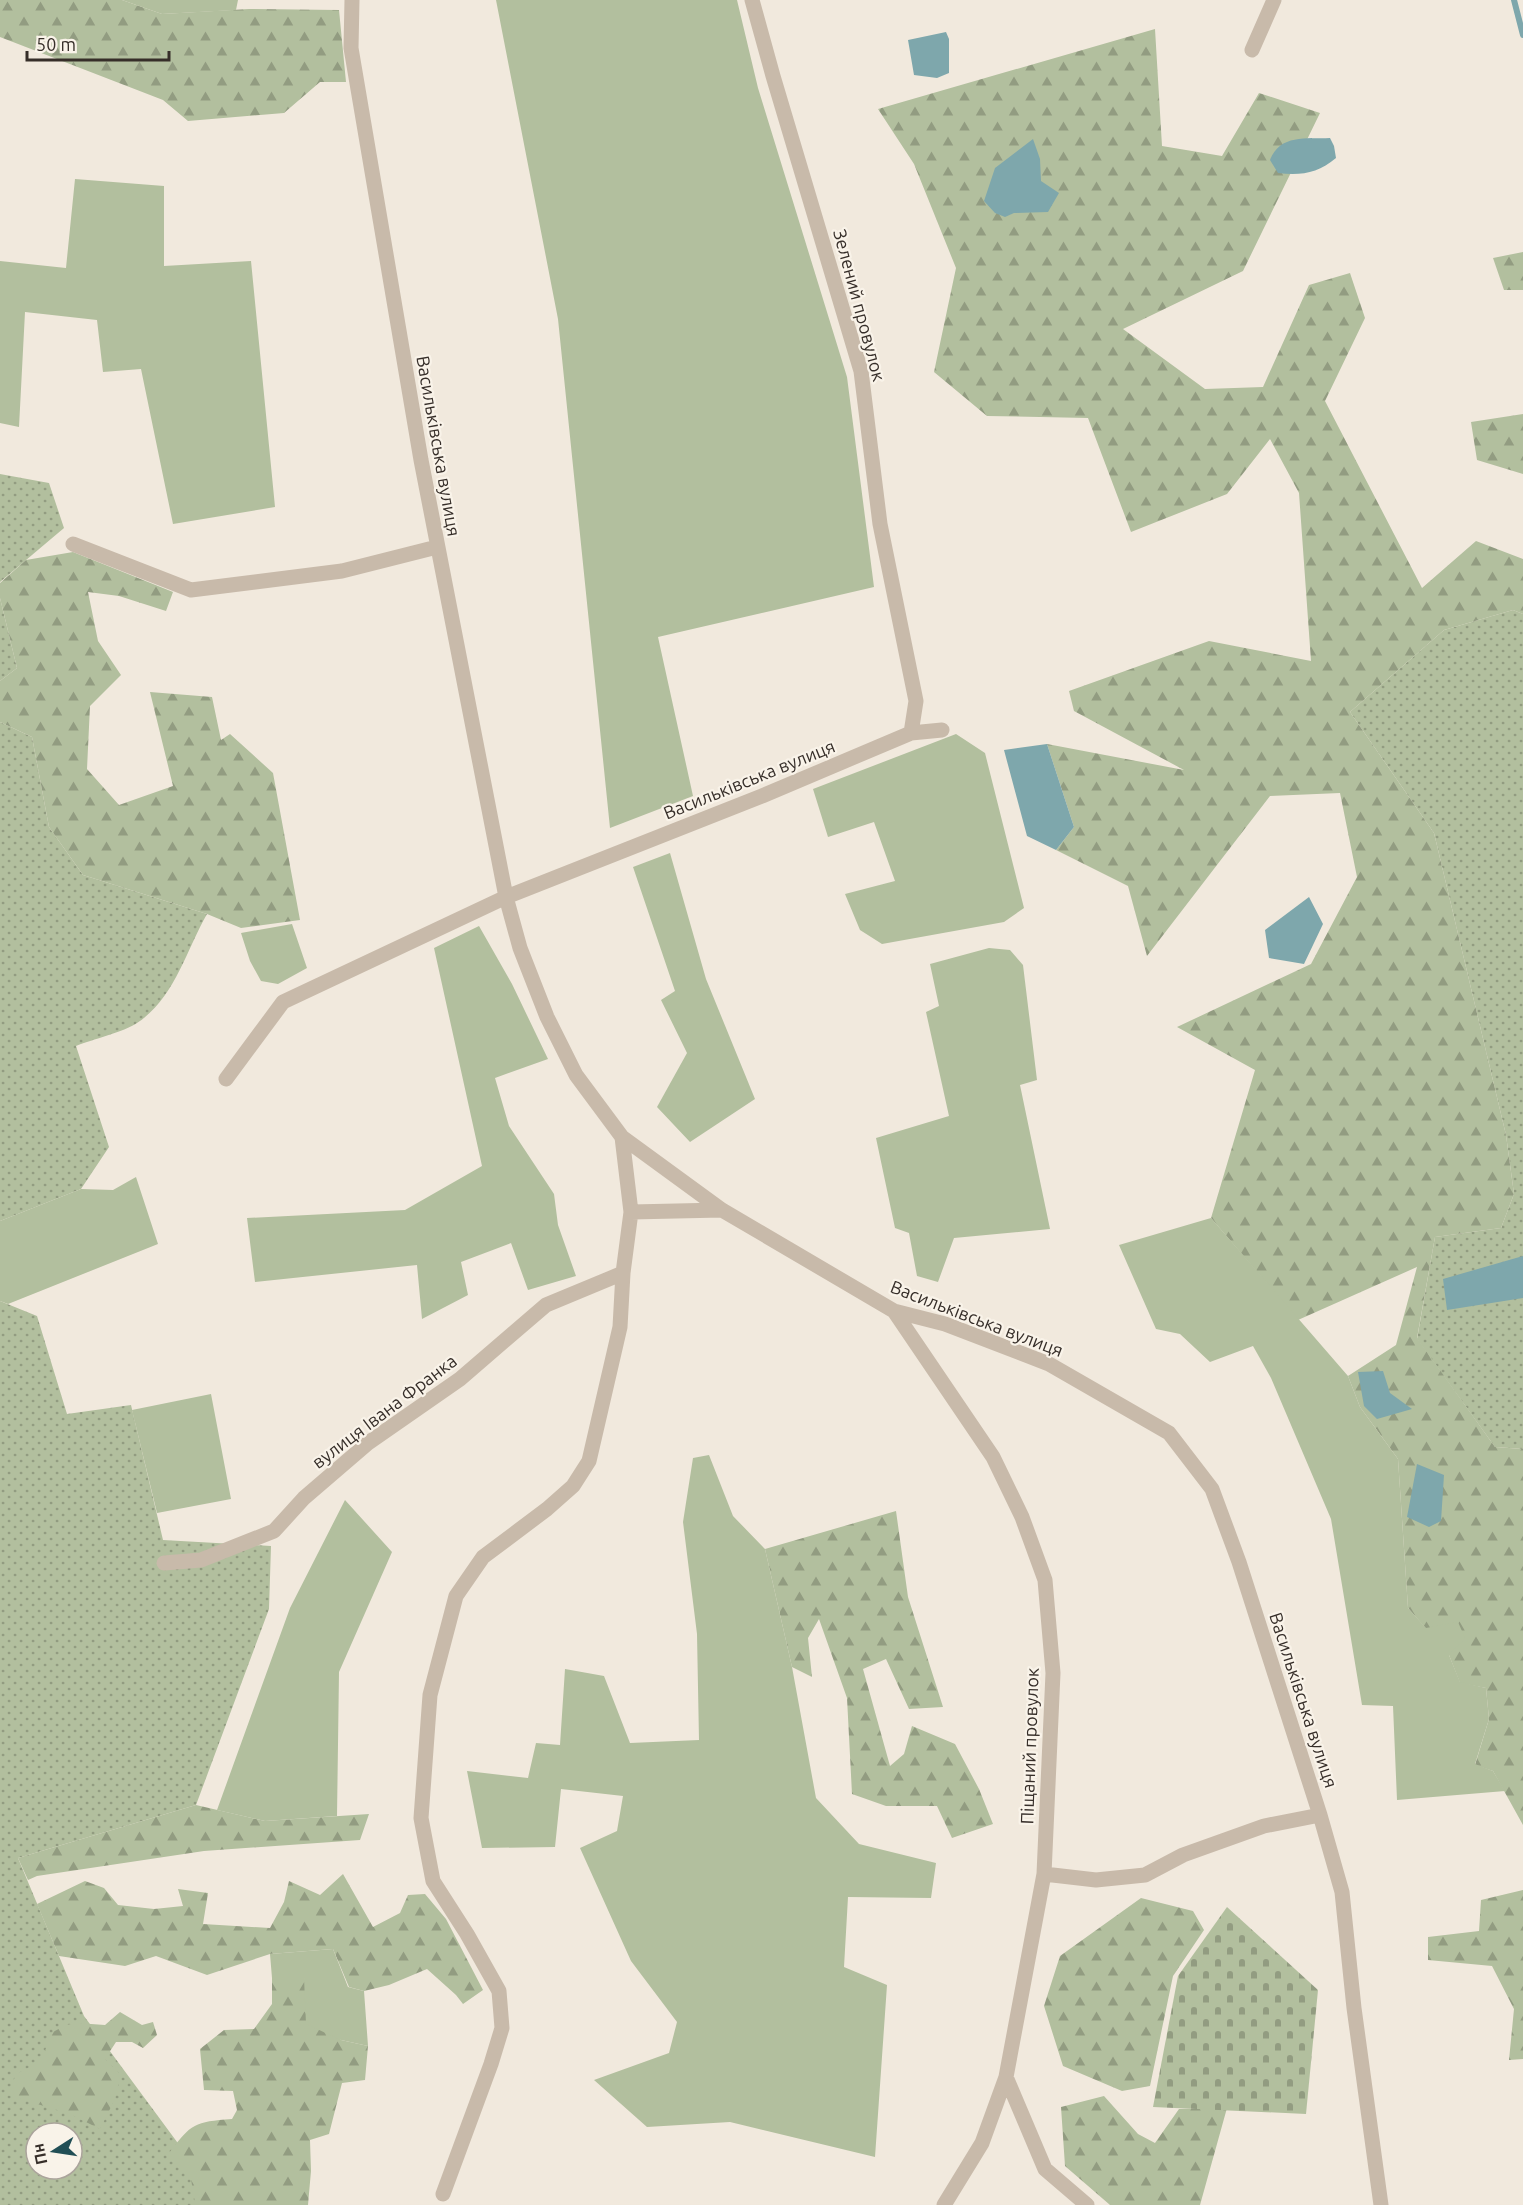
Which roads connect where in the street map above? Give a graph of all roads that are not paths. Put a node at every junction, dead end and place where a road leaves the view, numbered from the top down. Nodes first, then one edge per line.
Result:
1 (352, 0) edge
2 (752, 0) edge
3 (1274, 0) edge
4 (1252, 50) dead end
5 (73, 544) dead end
6 (437, 547) junction
7 (942, 730) dead end
8 (911, 733) junction
9 (506, 897) junction
10 (226, 1079) dead end
11 (622, 1137) junction
12 (722, 1210) junction
13 (631, 1212) junction
14 (623, 1273) junction
15 (894, 1311) junction
16 (164, 1563) dead end
17 (1320, 1815) junction
18 (1044, 1874) junction
19 (1006, 2078) junction
20 (443, 2194) dead end
21 (944, 2205) edge
22 (1087, 2205) edge
23 (1381, 2205) edge

1 - 6 street, Васильківська вулиця
2 - 8 street, Зелений провулок
3 - 4 street
5 - 6 street
6 - 9 street, Васильківська вулиця
7 - 8 street, Васильківська вулиця
8 - 9 street, Васильківська вулиця
9 - 10 street, Васильківська вулиця
9 - 11 street, Васильківська вулиця
11 - 12 street, Васильківська вулиця
11 - 13 street
12 - 13 street
12 - 15 street, Васильківська вулиця
13 - 14 street
14 - 16 street, вулиця Івана Франка
14 - 20 street
15 - 17 street, Васильківська вулиця
15 - 18 street, Піщаний провулок
17 - 18 street
17 - 23 street, Васильківська вулиця
18 - 19 street, Піщаний провулок
19 - 21 street, Піщаний провулок
19 - 22 street

